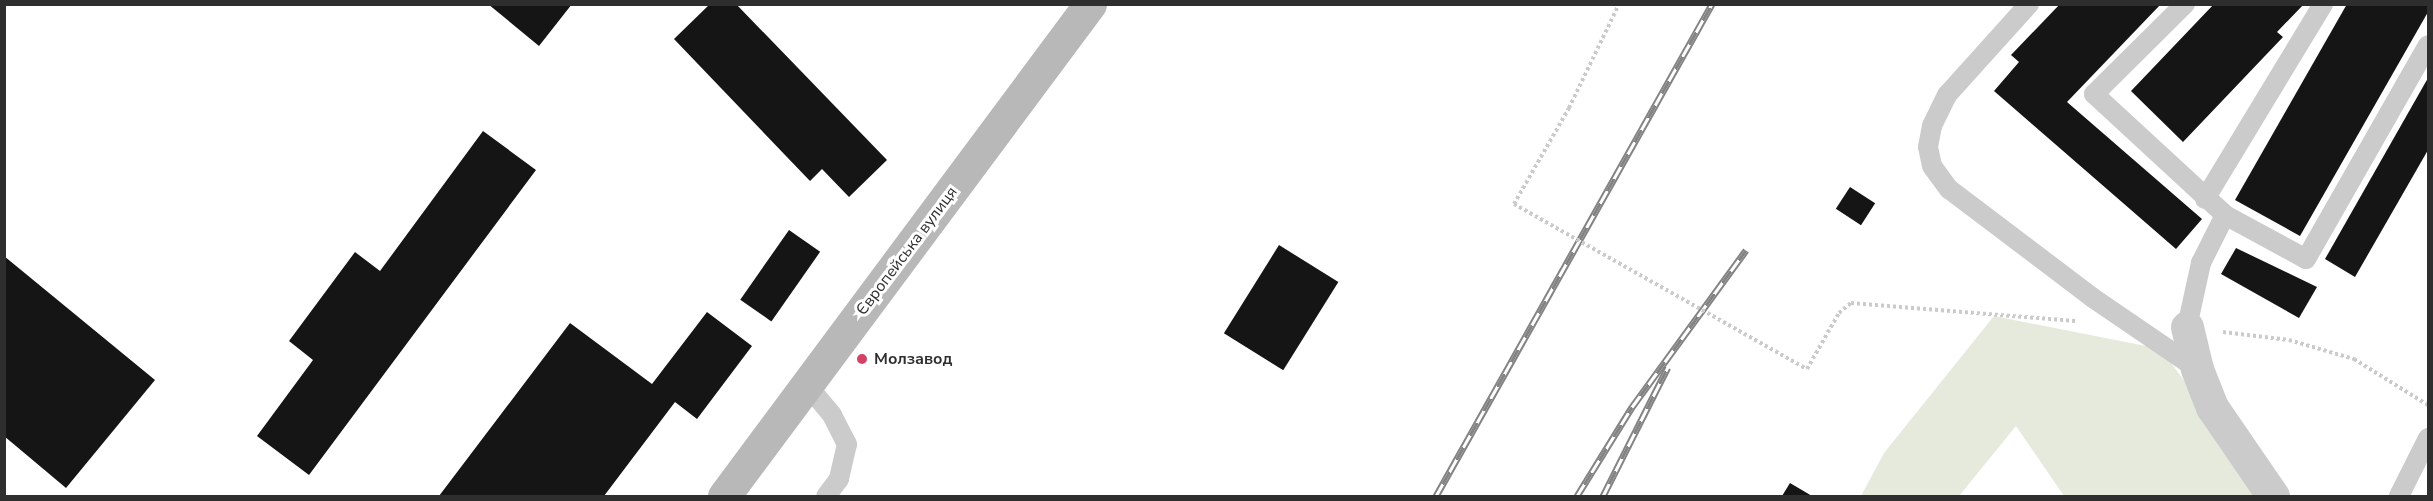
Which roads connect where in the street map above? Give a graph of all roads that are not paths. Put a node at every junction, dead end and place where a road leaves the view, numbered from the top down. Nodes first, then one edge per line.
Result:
1 (1090, 4) edge
2 (2029, 4) edge
3 (2185, 4) edge
4 (2323, 4) edge
5 (2428, 45) edge
6 (2205, 199) junction
7 (2225, 215) junction
8 (2187, 327) joint
9 (2197, 369) junction
10 (807, 385) junction
11 (2428, 438) edge
12 (723, 496) edge
13 (826, 496) edge
14 (2273, 496) edge
15 (2399, 496) edge

1 - 10 main road, Європейська вулиця
2 - 9 lane
3 - 6 lane
4 - 6 lane
5 - 7 lane
6 - 7 lane
7 - 8 lane
8 - 9 street
9 - 14 street
10 - 12 main road, Європейська вулиця
10 - 13 lane
11 - 15 lane

